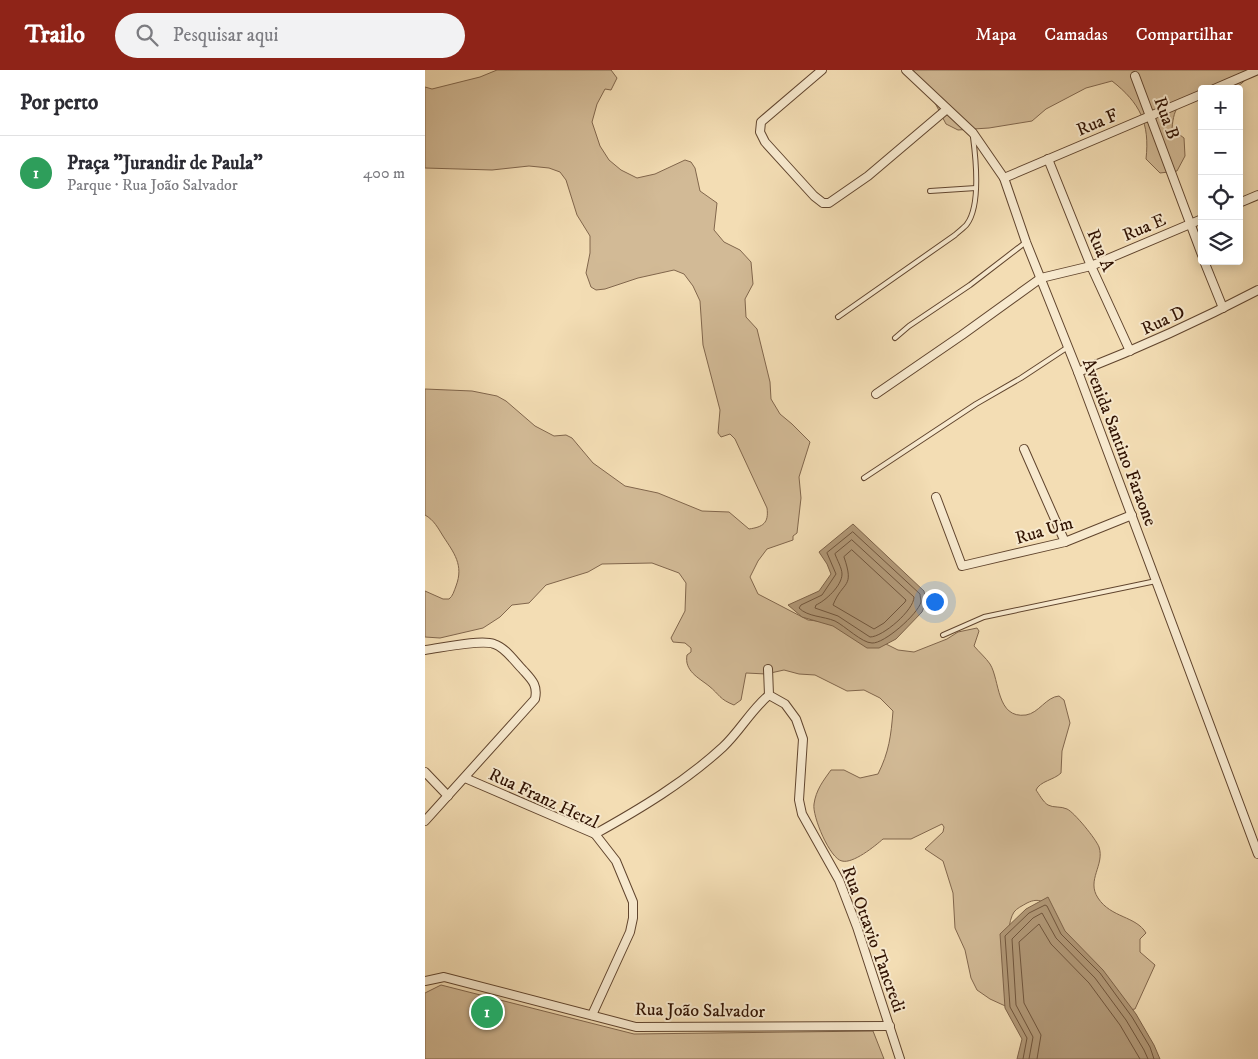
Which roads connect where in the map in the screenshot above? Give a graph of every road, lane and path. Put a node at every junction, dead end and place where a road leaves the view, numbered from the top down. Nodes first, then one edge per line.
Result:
1 (822, 70) edge
2 (906, 70) edge
3 (1258, 70) edge
4 (1135, 76) dead end
5 (1223, 85) edge
6 (1198, 96) edge
7 (947, 110) junction
8 (1150, 116) junction
9 (973, 133) junction
10 (1047, 159) junction
11 (1004, 178) junction
12 (976, 188) junction
13 (931, 191) dead end
14 (1258, 195) edge
15 (1243, 201) edge
16 (1199, 220) edge
17 (1189, 224) junction
18 (1026, 242) junction
19 (1198, 245) edge
20 (1206, 265) edge
21 (1091, 266) junction
22 (1041, 278) junction
23 (1258, 290) edge
24 (1223, 308) junction
25 (838, 317) dead end
26 (895, 338) dead end
27 (1068, 347) junction
28 (1130, 352) junction
29 (1077, 372) junction
30 (876, 394) dead end
31 (1024, 449) dead end
32 (864, 478) dead end
33 (935, 497) dead end
34 (1132, 515) junction
35 (1065, 542) junction
36 (1157, 581) junction
37 (943, 635) dead end
38 (425, 650) edge
39 (768, 669) dead end
40 (769, 695) junction
41 (425, 772) edge
42 (465, 778) junction
43 (448, 796) junction
44 (425, 821) edge
45 (595, 834) junction
46 (1258, 854) edge
47 (425, 981) edge
48 (592, 1015) junction
49 (890, 1026) junction
50 (900, 1059) edge

1 - 7 street
2 - 7 street, Avenida Santino Faraone
3 - 5 street
4 - 8 street, Rua B
6 - 8 street, Rua F
7 - 9 street, Avenida Santino Faraone
8 - 10 street, Rua F
8 - 17 street, Rua B
9 - 11 street, Avenida Santino Faraone
9 - 12 lane
10 - 11 street, Rua F
10 - 21 street, Rua A
11 - 18 street, Avenida Santino Faraone
12 - 13 lane
12 - 25 lane
14 - 15 street
16 - 17 street, Rua E
17 - 19 street, Rua B
17 - 21 street, Rua E
18 - 22 street, Avenida Santino Faraone
18 - 26 lane
20 - 24 street
21 - 22 street, Rua E
21 - 28 street, Rua A
22 - 27 street, Avenida Santino Faraone
22 - 30 street
23 - 24 street, Rua D
24 - 28 street, Rua D
27 - 29 street, Avenida Santino Faraone
27 - 32 lane
28 - 29 street, Rua D
29 - 34 street, Avenida Santino Faraone
31 - 35 street
33 - 35 street, Rua Um
34 - 35 street, Rua Um
34 - 36 street, Avenida Santino Faraone
36 - 37 lane
36 - 46 street, Avenida Santino Faraone
38 - 42 street
39 - 40 street
40 - 45 street
40 - 49 street, Rua Ottavio Tancredi
41 - 43 street
42 - 43 street
42 - 45 street, Rua Franz Hetzl
43 - 44 street
45 - 48 street, Rua Franz Hetzl
47 - 48 street, Rua João Salvador
48 - 49 street, Rua João Salvador
49 - 50 street, Rua Ottavio Tancredi

